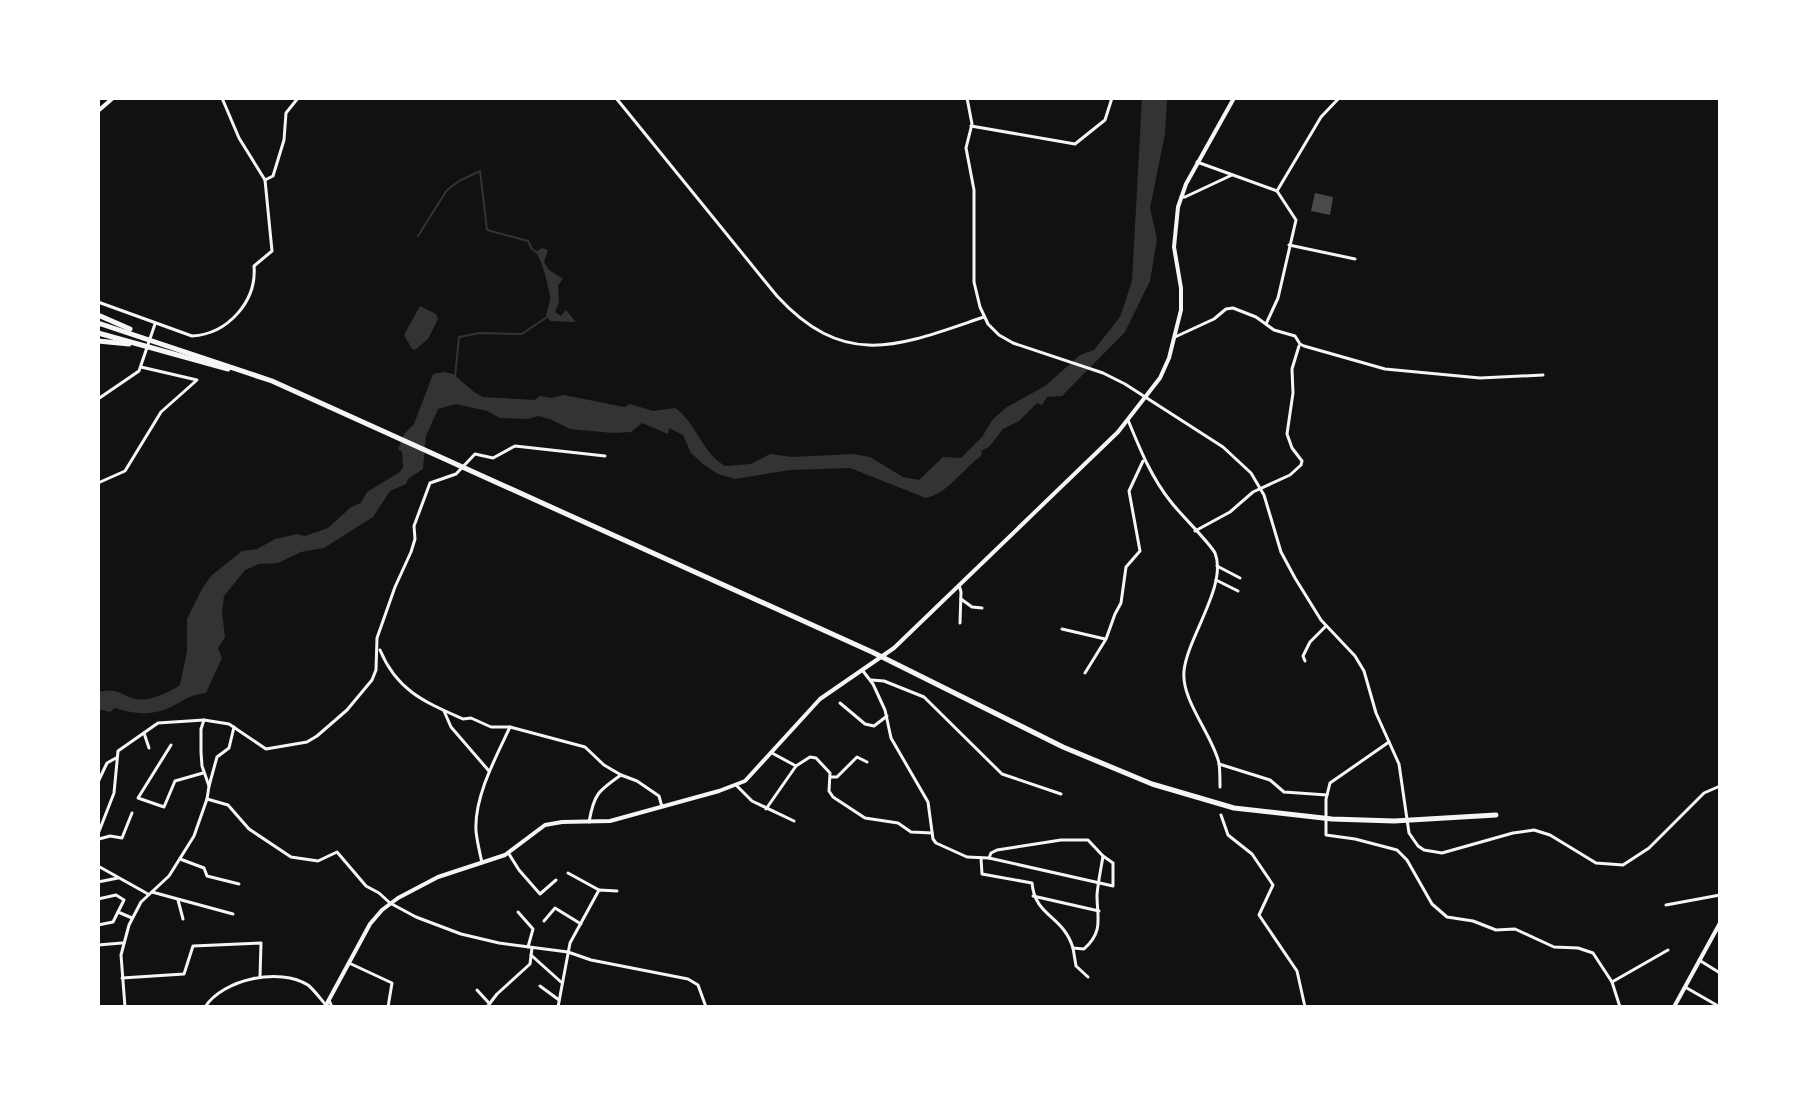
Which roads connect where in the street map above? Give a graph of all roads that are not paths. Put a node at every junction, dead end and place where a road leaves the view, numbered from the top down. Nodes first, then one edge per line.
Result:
1 (113, 98) edge
2 (222, 98) edge
3 (298, 98) edge
4 (616, 98) edge
5 (967, 98) edge
6 (1112, 98) edge
7 (1234, 98) edge
8 (1339, 98) edge
9 (98, 111) edge
10 (971, 126) junction
11 (1197, 162) junction
12 (1232, 175) junction
13 (265, 180) junction
14 (1277, 191) junction
15 (1181, 197) junction
16 (1289, 245) junction
17 (1355, 259) dead end
18 (98, 302) edge
19 (98, 315) edge
20 (984, 317) junction
21 (98, 323) edge
22 (155, 323) junction
23 (1266, 324) junction
24 (98, 333) edge
25 (142, 336) junction
26 (1175, 337) junction
27 (98, 341) edge
28 (1300, 344) junction
29 (138, 345) junction
30 (141, 367) junction
31 (1543, 375) dead end
32 (272, 381) junction
33 (1145, 396) junction
34 (98, 399) edge
35 (1128, 420) junction
36 (605, 456) dead end
37 (1144, 460) junction
38 (98, 483) edge
39 (1260, 488) junction
40 (1195, 531) junction
41 (1217, 566) junction
42 (1240, 578) dead end
43 (1215, 580) junction
44 (959, 585) junction
45 (1238, 591) dead end
46 (961, 598) junction
47 (982, 608) dead end
48 (960, 623) dead end
49 (1326, 626) junction
50 (1062, 629) dead end
51 (1106, 639) junction
52 (378, 647) junction
53 (1305, 661) dead end
54 (866, 670) junction
55 (1085, 673) dead end
56 (871, 680) junction
57 (840, 703) dead end
58 (444, 711) junction
59 (887, 716) junction
60 (204, 720) junction
61 (234, 727) junction
62 (510, 727) junction
63 (144, 733) junction
64 (1389, 742) junction
65 (171, 745) dead end
66 (149, 748) dead end
67 (772, 753) junction
68 (116, 758) junction
69 (867, 762) dead end
70 (1219, 764) junction
71 (796, 766) junction
72 (489, 771) junction
73 (203, 773) junction
74 (621, 775) junction
75 (831, 777) junction
76 (98, 782) edge
77 (736, 785) junction
78 (209, 786) junction
79 (1720, 786) edge
80 (1220, 787) dead end
81 (1061, 794) dead end
82 (1327, 797) junction
83 (207, 799) junction
84 (662, 807) junction
85 (766, 809) junction
86 (132, 813) dead end
87 (1221, 815) dead end
88 (1496, 815) dead end
89 (794, 821) dead end
90 (589, 822) junction
91 (932, 833) junction
92 (98, 838) edge
93 (508, 853) junction
94 (1103, 856) junction
95 (981, 857) junction
96 (179, 858) junction
97 (989, 858) junction
98 (482, 863) junction
99 (98, 866) edge
100 (568, 873) dead end
101 (118, 878) junction
102 (556, 880) dead end
103 (98, 882) edge
104 (1099, 883) junction
105 (239, 884) dead end
106 (599, 890) junction
107 (617, 891) dead end
108 (150, 893) junction
109 (1720, 895) edge
110 (1033, 896) junction
111 (98, 899) edge
112 (178, 900) junction
113 (390, 903) junction
114 (1666, 905) dead end
115 (1099, 911) junction
116 (118, 912) junction
117 (518, 912) dead end
118 (233, 914) dead end
119 (132, 918) junction
120 (183, 919) dead end
121 (544, 921) dead end
122 (1720, 923) edge
123 (581, 924) junction
124 (98, 925) edge
125 (123, 943) junction
126 (98, 945) edge
127 (530, 947) junction
128 (1073, 948) junction
129 (1668, 950) dead end
130 (568, 952) junction
131 (531, 955) junction
132 (1699, 960) junction
133 (349, 963) junction
134 (1720, 973) edge
135 (260, 977) junction
136 (1088, 977) dead end
137 (122, 978) junction
138 (1612, 982) junction
139 (562, 983) junction
140 (540, 986) dead end
141 (1685, 987) junction
142 (477, 990) dead end
143 (548, 992) junction
144 (542, 1000) dead end
145 (559, 1000) junction
146 (328, 1005) edge
147 (488, 1005) edge
148 (125, 1007) edge
149 (205, 1007) edge
150 (388, 1007) edge
151 (558, 1007) edge
152 (706, 1007) edge
153 (1305, 1007) edge
154 (1620, 1007) edge
155 (1674, 1007) edge
156 (1720, 1007) edge

1 - 9 main road
2 - 13 street
3 - 13 street
4 - 20 street
5 - 10 street
6 - 10 street
7 - 11 main road
8 - 14 street
10 - 20 street
11 - 12 street
11 - 15 main road
12 - 14 street
12 - 15 street
13 - 22 street
14 - 16 street
15 - 26 main road
16 - 17 street
16 - 23 street
18 - 22 street
19 - 25 highway
20 - 33 street
21 - 25 highway
22 - 30 street
23 - 26 street
23 - 28 street
24 - 29 highway
25 - 32 highway
26 - 33 main road
27 - 29 highway
28 - 31 street
28 - 39 street
29 - 32 highway
30 - 34 street
30 - 38 street
32 - 88 highway
33 - 35 main road
33 - 39 street
35 - 37 street
35 - 44 main road
36 - 52 street
37 - 40 street
37 - 51 street
39 - 40 street
39 - 49 street
40 - 41 street
41 - 42 street
41 - 43 street
43 - 45 street
43 - 70 street
44 - 46 street
44 - 54 main road
46 - 47 street
46 - 48 street
49 - 53 street
49 - 64 street
50 - 51 street
51 - 55 street
52 - 58 street
52 - 61 street
54 - 56 street
54 - 67 main road
56 - 59 street
56 - 81 street
57 - 59 street
58 - 62 street
58 - 72 street
59 - 91 street
60 - 61 street
60 - 63 street
60 - 73 street
61 - 78 street
62 - 72 street
62 - 74 street
63 - 66 street
63 - 68 street
64 - 79 street
64 - 82 street
65 - 73 street
67 - 71 street
67 - 77 main road
68 - 76 street
68 - 92 street
69 - 75 street
70 - 80 street
70 - 82 street
71 - 75 street
71 - 85 street
72 - 98 street
73 - 78 street
74 - 84 street
74 - 90 street
75 - 91 street
77 - 84 main road
77 - 85 street
78 - 83 street
82 - 138 street
83 - 96 street
83 - 113 street
84 - 90 main road
85 - 89 street
86 - 92 street
87 - 153 street
90 - 93 main road
91 - 95 street
93 - 98 main road
93 - 102 street
94 - 97 street
94 - 104 street
94 - 104 street
95 - 97 street
95 - 110 street
96 - 105 street
96 - 108 street
97 - 104 street
98 - 113 main road
99 - 101 street
100 - 106 street
101 - 103 street
101 - 108 street
104 - 115 street
106 - 107 street
106 - 123 street
108 - 112 street
108 - 119 street
109 - 114 street
110 - 115 street
110 - 128 street
111 - 116 street
112 - 118 street
112 - 120 street
113 - 127 street
113 - 133 main road
115 - 128 street
116 - 119 street
116 - 124 street
117 - 127 street
119 - 125 street
121 - 123 street
122 - 132 main road
123 - 130 street
125 - 126 street
125 - 137 street
127 - 130 street
127 - 131 street
128 - 136 street
129 - 138 street
130 - 139 street
130 - 152 street
131 - 139 street
131 - 147 street
132 - 134 street
132 - 141 main road
133 - 146 main road
133 - 150 street
135 - 137 street
135 - 146 street
135 - 149 street
137 - 148 street
138 - 154 street
139 - 145 street
140 - 143 street
141 - 155 main road
141 - 156 street
142 - 147 street
143 - 144 street
143 - 145 street
145 - 151 street

